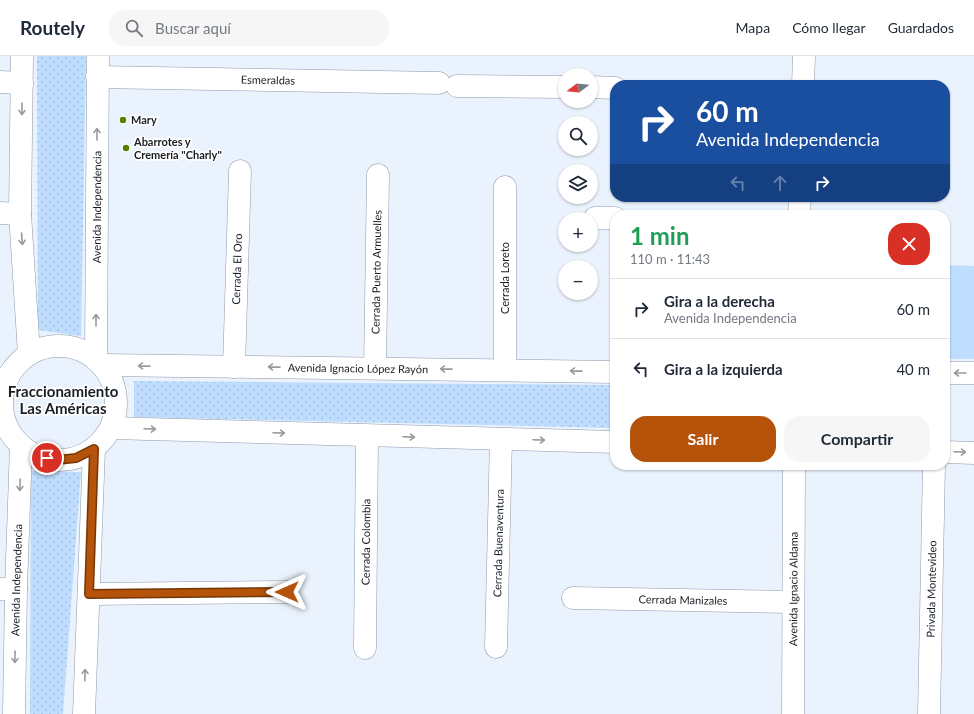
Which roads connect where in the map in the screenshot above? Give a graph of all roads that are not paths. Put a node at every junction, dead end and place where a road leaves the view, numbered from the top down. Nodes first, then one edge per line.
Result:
1 (22, 56) edge
2 (804, 56) edge
3 (97, 67) edge
4 (803, 80) edge
5 (0, 82) edge
6 (22, 83) junction
7 (558, 87) edge
8 (598, 87) edge
9 (610, 88) edge
10 (240, 171) dead end
11 (378, 175) dead end
12 (505, 187) dead end
13 (10, 213) edge
14 (16, 359) edge
15 (99, 362) junction
16 (234, 367) junction
17 (375, 368) junction
18 (505, 370) junction
19 (610, 372) edge
20 (950, 373) edge
21 (974, 373) edge
22 (111, 428) junction
23 (367, 436) junction
24 (501, 439) junction
25 (12, 442) edge
26 (610, 442) edge
27 (94, 449) junction
28 (950, 452) edge
29 (974, 452) edge
30 (794, 470) edge
31 (934, 470) edge
32 (8, 589) edge
33 (287, 592) dead end
34 (89, 594) junction
35 (573, 598) dead end
36 (793, 602) junction
37 (496, 647) dead end
38 (366, 648) dead end
39 (14, 714) edge
40 (84, 714) edge
41 (793, 714) edge
42 (929, 714) edge

1 - 6 street
2 - 4 street
3 - 7 street, Esmeraldas
15 -> 3 street, Avenida Independencia
5 - 6 street
6 -> 13 street
8 - 9 street
10 - 16 street, Cerrada El Oro
11 - 17 street, Cerrada Puerto Armuelles
12 - 18 street, Cerrada Loreto
13 -> 14 street
14 - 15 street
14 - 25 street
16 -> 15 street, Avenida Ignacio López Rayón
15 - 22 street
17 -> 16 street, Avenida Ignacio López Rayón
18 -> 17 street, Avenida Ignacio López Rayón
19 -> 18 street, Avenida Ignacio López Rayón
21 -> 20 street
22 -> 23 street
22 - 27 street
23 -> 24 street
23 - 38 street, Cerrada Colombia
24 -> 26 street
24 - 37 street, Cerrada Buenaventura
25 - 27 street
25 -> 32 street, Avenida Independencia
27 - 34 street
28 -> 29 street
30 - 36 street, Avenida Ignacio Aldama
31 - 42 street, Privada Montevideo
32 -> 39 street, Avenida Independencia
33 - 34 street
40 -> 34 street
35 - 36 street, Cerrada Manizales
36 - 41 street, Avenida Ignacio Aldama

